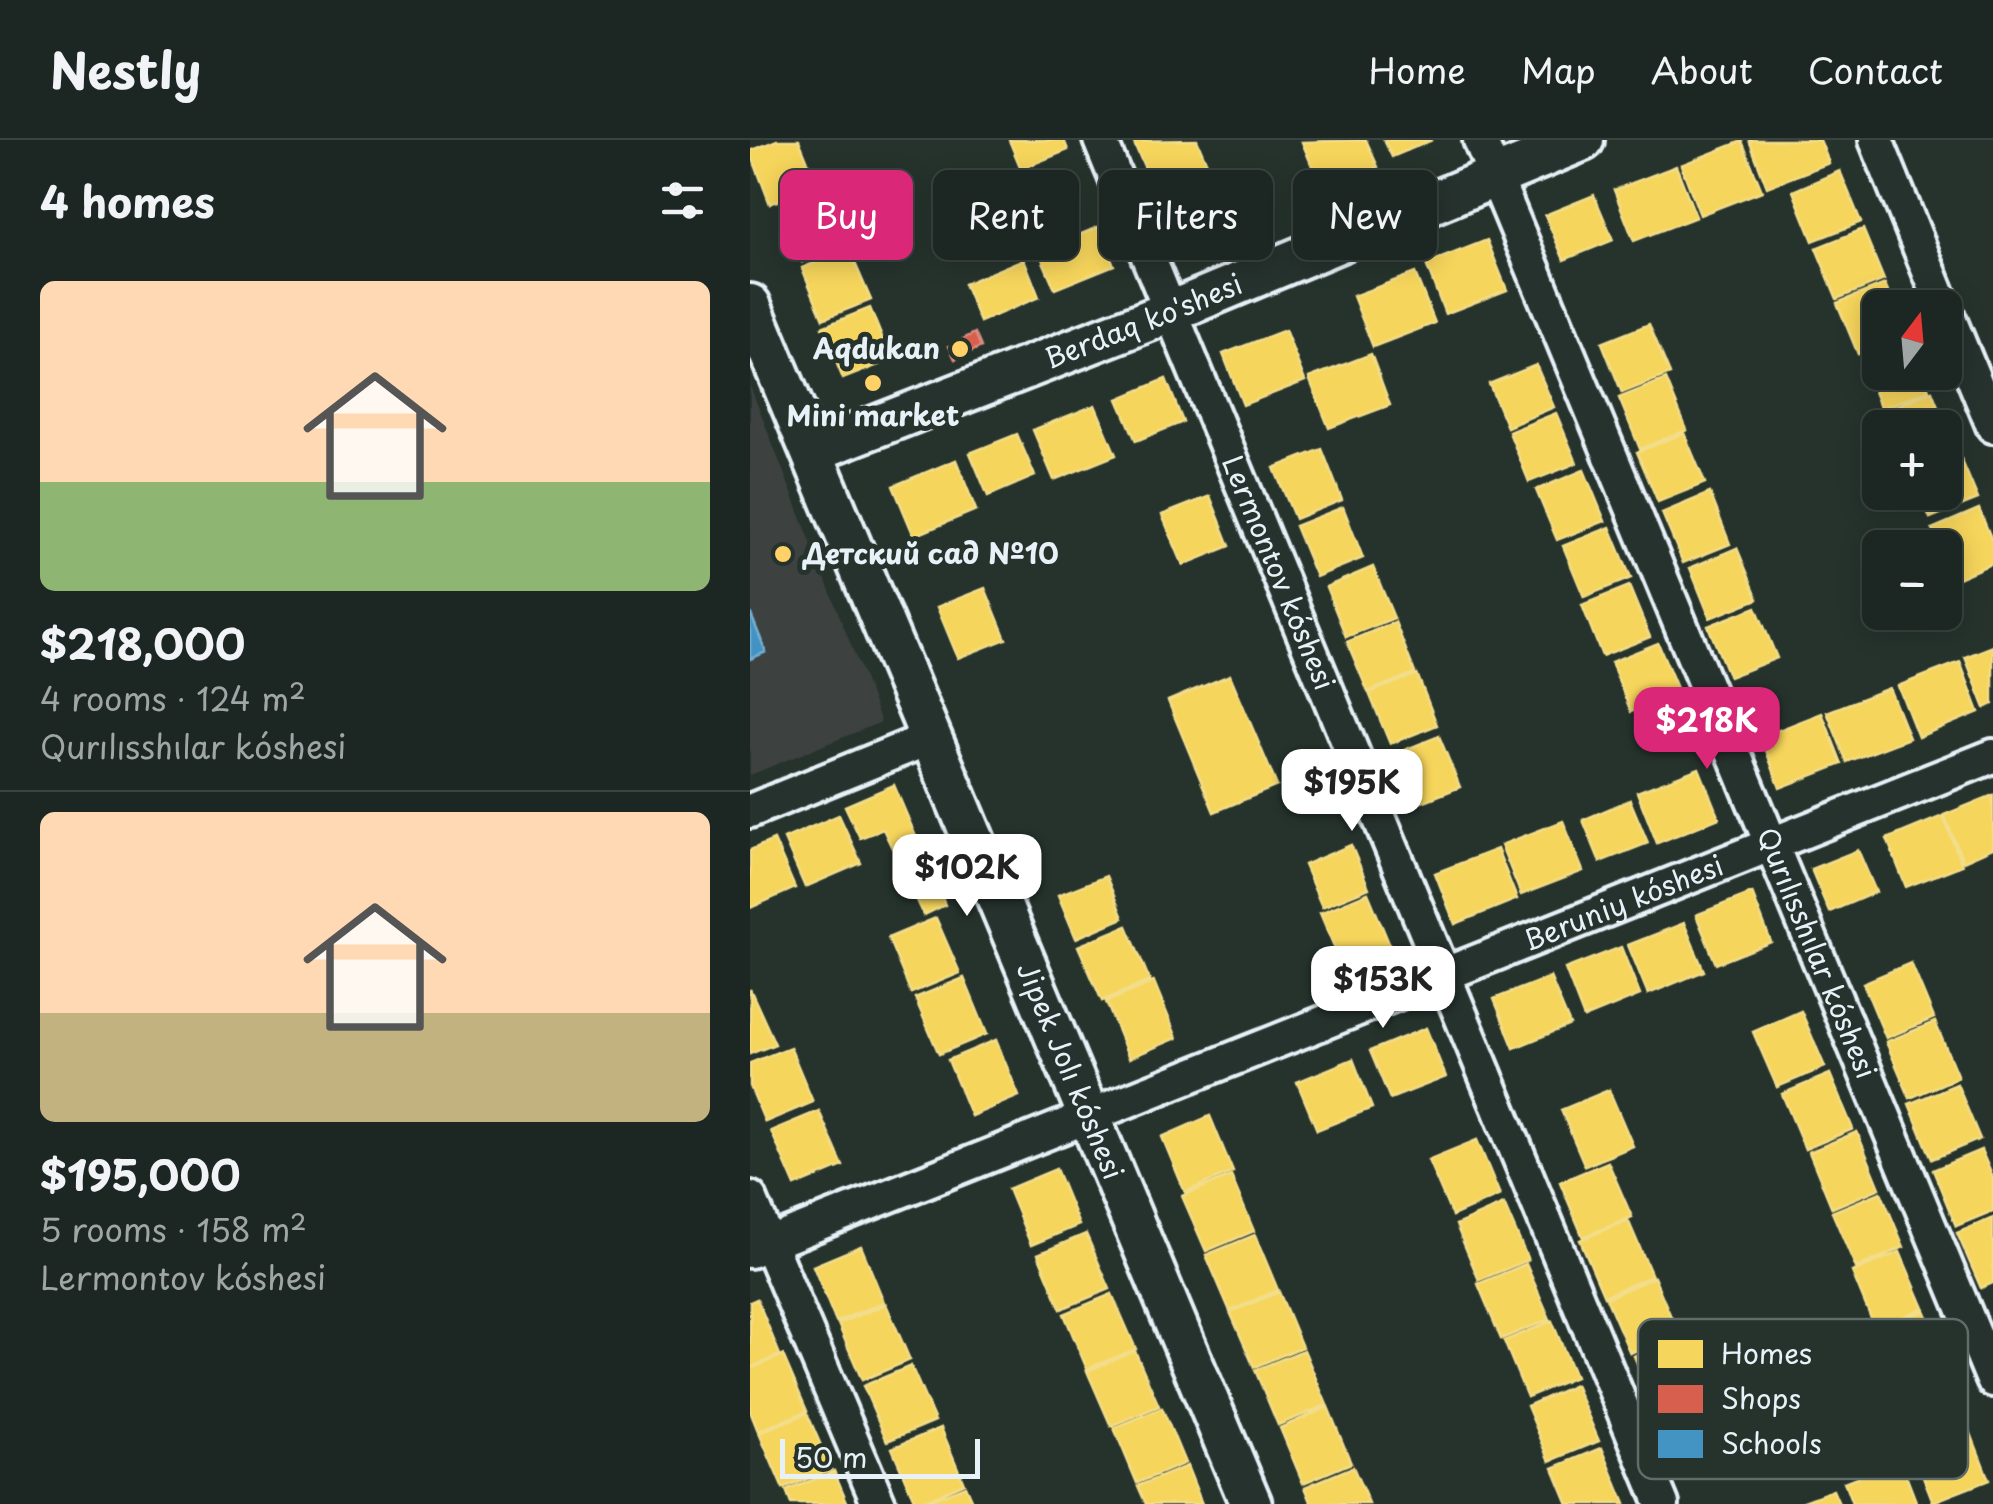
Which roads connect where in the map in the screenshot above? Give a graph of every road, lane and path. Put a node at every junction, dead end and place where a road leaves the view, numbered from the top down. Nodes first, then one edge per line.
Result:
1 (1100, 140) edge
2 (1583, 140) edge
3 (1876, 140) edge
4 (1487, 158) edge
5 (1938, 290) edge
6 (750, 305) edge
7 (1170, 312) junction
8 (1962, 350) edge
9 (1993, 426) edge
10 (813, 450) junction
11 (930, 738) junction
12 (1993, 756) edge
13 (750, 811) edge
14 (1772, 846) junction
15 (1443, 972) junction
16 (1088, 1120) junction
17 (750, 1198) edge
18 (760, 1248) edge
19 (1968, 1319) edge
20 (1968, 1320) edge
21 (1993, 1380) edge
22 (1638, 1446) edge
23 (1652, 1479) edge
24 (879, 1504) edge
25 (1251, 1504) edge
26 (1662, 1504) edge

1 - 7 street, Lermontov kóshesi
2 - 4 street, Berdaq ko'shesi
3 - 5 street
4 - 7 street, Berdaq ko'shesi
4 - 14 street, Qurılısshılar kóshesi
6 - 10 street, Jipek Jolı kóshesi
7 - 10 street, Berdaq ko'shesi
7 - 15 street, Lermontov kóshesi
8 - 9 street
10 - 11 street, Jipek Jolı kóshesi
11 - 13 street
11 - 16 street, Jipek Jolı kóshesi
12 - 14 street, Beruniy kóshesi
14 - 15 street, Beruniy kóshesi
14 - 19 street, Qurılısshılar kóshesi
15 - 16 street, Beruniy kóshesi
15 - 22 street, Lermontov kóshesi
16 - 18 street, Beruniy kóshesi
16 - 25 street, Jipek Jolı kóshesi
17 - 18 street
18 - 24 street
20 - 21 street, Qurılısshılar kóshesi
23 - 26 street, Lermontov kóshesi

